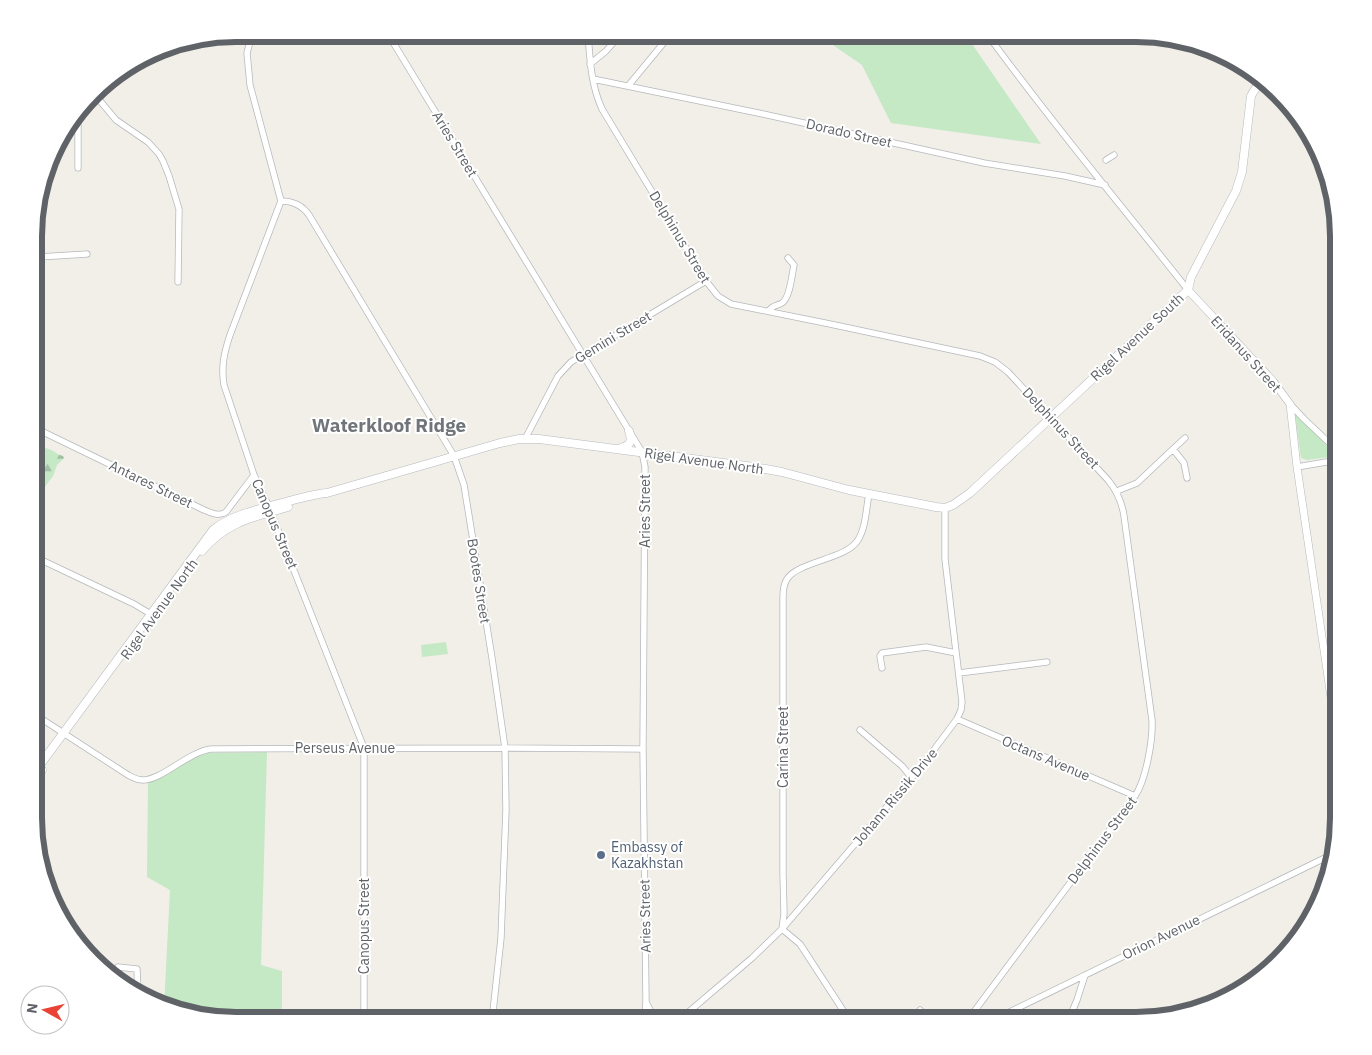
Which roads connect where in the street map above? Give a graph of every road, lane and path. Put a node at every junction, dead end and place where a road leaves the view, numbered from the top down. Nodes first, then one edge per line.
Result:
1 (250, 42) edge
2 (393, 42) edge
3 (589, 42) edge
4 (614, 42) edge
5 (664, 42) edge
6 (993, 42) edge
7 (590, 64) junction
8 (593, 79) junction
9 (628, 86) junction
10 (1259, 88) edge
11 (99, 99) edge
12 (78, 125) edge
13 (1114, 155) dead end
14 (1106, 160) dead end
15 (78, 168) dead end
16 (1105, 185) junction
17 (281, 201) junction
18 (87, 254) dead end
19 (42, 255) edge
20 (788, 258) dead end
21 (706, 281) junction
22 (178, 282) dead end
23 (1188, 290) junction
24 (769, 311) junction
25 (583, 355) junction
26 (1290, 404) junction
27 (1051, 417) junction
28 (42, 431) edge
29 (629, 431) junction
30 (1185, 438) dead end
31 (525, 439) junction
32 (1330, 444) edge
33 (619, 449) junction
34 (1173, 450) junction
35 (642, 452) junction
36 (454, 456) junction
37 (1330, 461) edge
38 (1297, 467) junction
39 (254, 475) junction
40 (1187, 478) dead end
41 (1117, 492) junction
42 (869, 494) junction
43 (945, 508) junction
44 (270, 510) junction
45 (42, 560) edge
46 (153, 615) junction
47 (956, 653) junction
48 (1047, 662) dead end
49 (882, 668) dead end
50 (959, 673) junction
51 (1330, 691) edge
52 (42, 719) edge
53 (958, 719) junction
54 (860, 730) dead end
55 (65, 734) junction
56 (364, 748) junction
57 (505, 748) junction
58 (643, 749) junction
59 (42, 763) edge
60 (42, 769) edge
61 (912, 778) junction
62 (1135, 796) junction
63 (1326, 858) edge
64 (782, 929) junction
65 (118, 968) dead end
66 (1085, 975) junction
67 (138, 986) edge
68 (646, 1000) junction
69 (364, 1012) edge
70 (493, 1012) edge
71 (645, 1012) edge
72 (651, 1012) edge
73 (689, 1012) edge
74 (844, 1012) edge
75 (974, 1012) edge
76 (1009, 1012) edge
77 (1072, 1012) edge

1 - 17 street
2 - 25 street, Aries Street
3 - 7 street, Delphinus Street
4 - 7 street
5 - 9 street
6 - 16 street, Eridanus Street
7 - 8 street, Delphinus Street
8 - 9 street, Dorado Street
8 - 21 street, Delphinus Street
9 - 16 street, Dorado Street
10 - 23 main road, Rigel Avenue South
11 - 22 street
12 - 15 street
13 - 14 street
16 - 23 street, Eridanus Street
17 - 36 street, Bootes Street
17 - 39 street, Canopus Street
18 - 19 street
20 - 24 street
21 - 24 street, Delphinus Street
21 - 25 street, Gemini Street
23 - 26 street, Eridanus Street
23 - 27 main road, Rigel Avenue South
24 - 27 street, Delphinus Street
25 - 29 street, Aries Street
25 - 31 street, Gemini Street
26 - 32 street
26 - 38 street, Eridanus Street
27 - 41 street, Delphinus Street
27 - 43 main road
28 - 39 street, Antares Street
29 - 33 main road
29 - 35 street, Aries Street
30 - 34 street
31 - 33 main road, Rigel Avenue North
31 - 36 main road, Rigel Avenue North
33 - 35 main road, Rigel Avenue North
34 - 40 street
34 - 41 street
35 - 42 main road, Rigel Avenue North
35 - 58 street, Aries Street
36 - 44 main road, Rigel Avenue North
36 - 57 street, Bootes Street
37 - 38 street
38 - 51 street, Eridanus Street
39 - 44 street, Canopus Street
41 - 62 street, Delphinus Street
42 - 43 main road, Rigel Avenue North
42 - 64 street, Carina Street
43 - 47 street, Johann Rissik Drive
44 - 46 main road, Rigel Avenue North
44 - 56 street, Canopus Street
45 - 46 street
46 - 55 main road, Rigel Avenue North
47 - 49 street
47 - 50 street, Johann Rissik Drive
48 - 50 street
50 - 53 street, Johann Rissik Drive
52 - 55 street, Perseus Avenue
53 - 61 street, Johann Rissik Drive
53 - 62 street, Octans Avenue
54 - 61 street
55 - 56 street, Perseus Avenue
55 - 59 main road, Rigel Avenue North
55 - 60 main road, Rigel Avenue North
56 - 57 street, Perseus Avenue
56 - 69 street, Canopus Street
57 - 58 street, Perseus Avenue
57 - 70 street, Bootes Street
58 - 68 street, Aries Street
61 - 64 street, Johann Rissik Drive
62 - 75 street, Delphinus Street
63 - 66 street, Orion Avenue
64 - 73 street, Johann Rissik Drive
64 - 74 street
65 - 67 street
66 - 76 street, Orion Avenue
66 - 77 street
68 - 71 street, Aries Street
68 - 72 street, Aries Street

